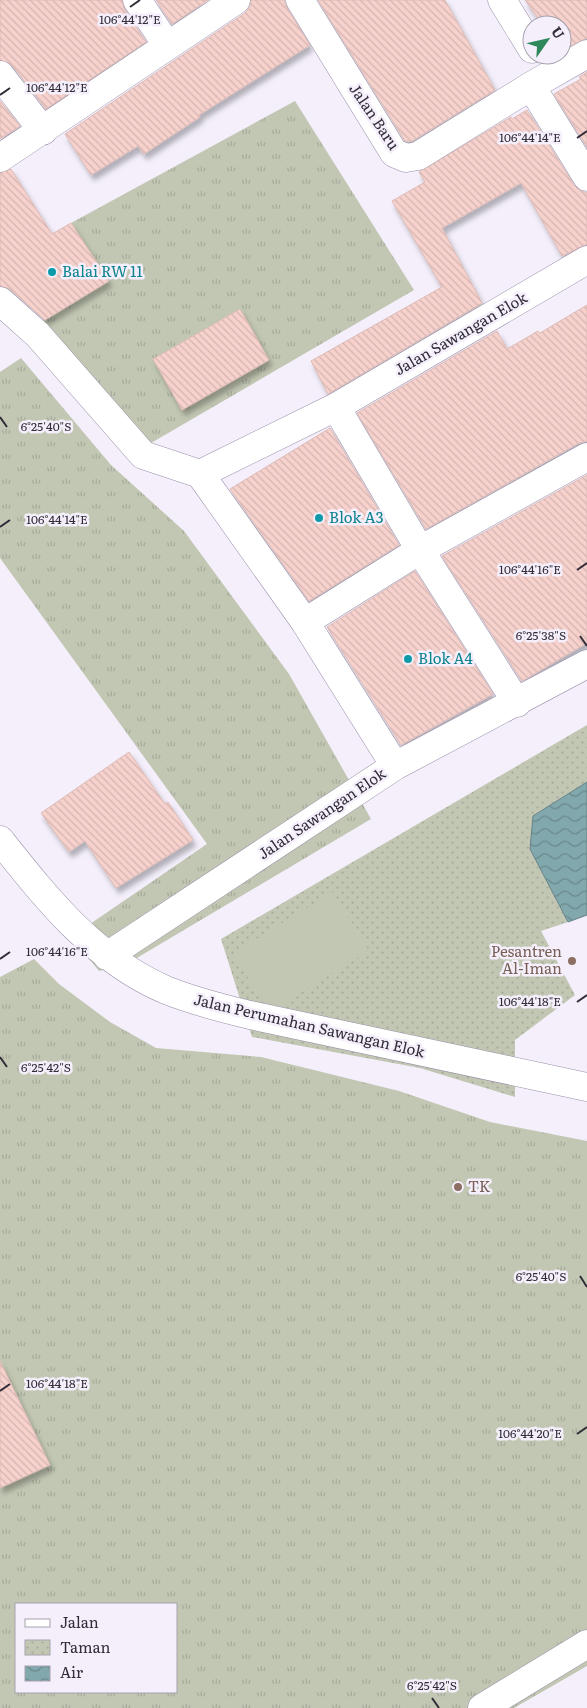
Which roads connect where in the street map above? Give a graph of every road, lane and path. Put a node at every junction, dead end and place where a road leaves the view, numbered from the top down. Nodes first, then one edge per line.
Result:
1 (137, 0) edge
2 (236, 0) edge
3 (300, 0) edge
4 (502, 0) edge
5 (522, 33) edge
6 (168, 45) junction
7 (587, 54) edge
8 (539, 72) edge
9 (0, 75) edge
10 (43, 131) junction
11 (0, 158) edge
12 (587, 177) edge
13 (587, 260) edge
14 (0, 301) edge
15 (336, 407) junction
16 (587, 456) edge
17 (200, 474) junction
18 (420, 550) junction
19 (305, 622) junction
20 (587, 664) edge
21 (517, 703) junction
22 (395, 766) junction
23 (0, 840) edge
24 (107, 956) junction
25 (587, 1087) edge
26 (587, 1644) edge
27 (482, 1708) edge

1 - 6 street
2 - 6 street
3 - 8 street, Jalan Baru
4 - 5 street
6 - 10 street
7 - 8 street, Jalan Baru
8 - 12 street
9 - 10 street
10 - 11 street
13 - 15 street, Jalan Sawangan Elok
14 - 17 street
15 - 17 street, Jalan Sawangan Elok
15 - 18 street
16 - 18 street
17 - 19 street, Jalan Sawangan Elok
18 - 19 street
18 - 21 street
19 - 22 street, Jalan Sawangan Elok
20 - 21 street
21 - 22 street
22 - 24 street, Jalan Sawangan Elok
23 - 24 street, Jalan Perumahan Sawangan Elok
24 - 25 street, Jalan Perumahan Sawangan Elok
26 - 27 street

